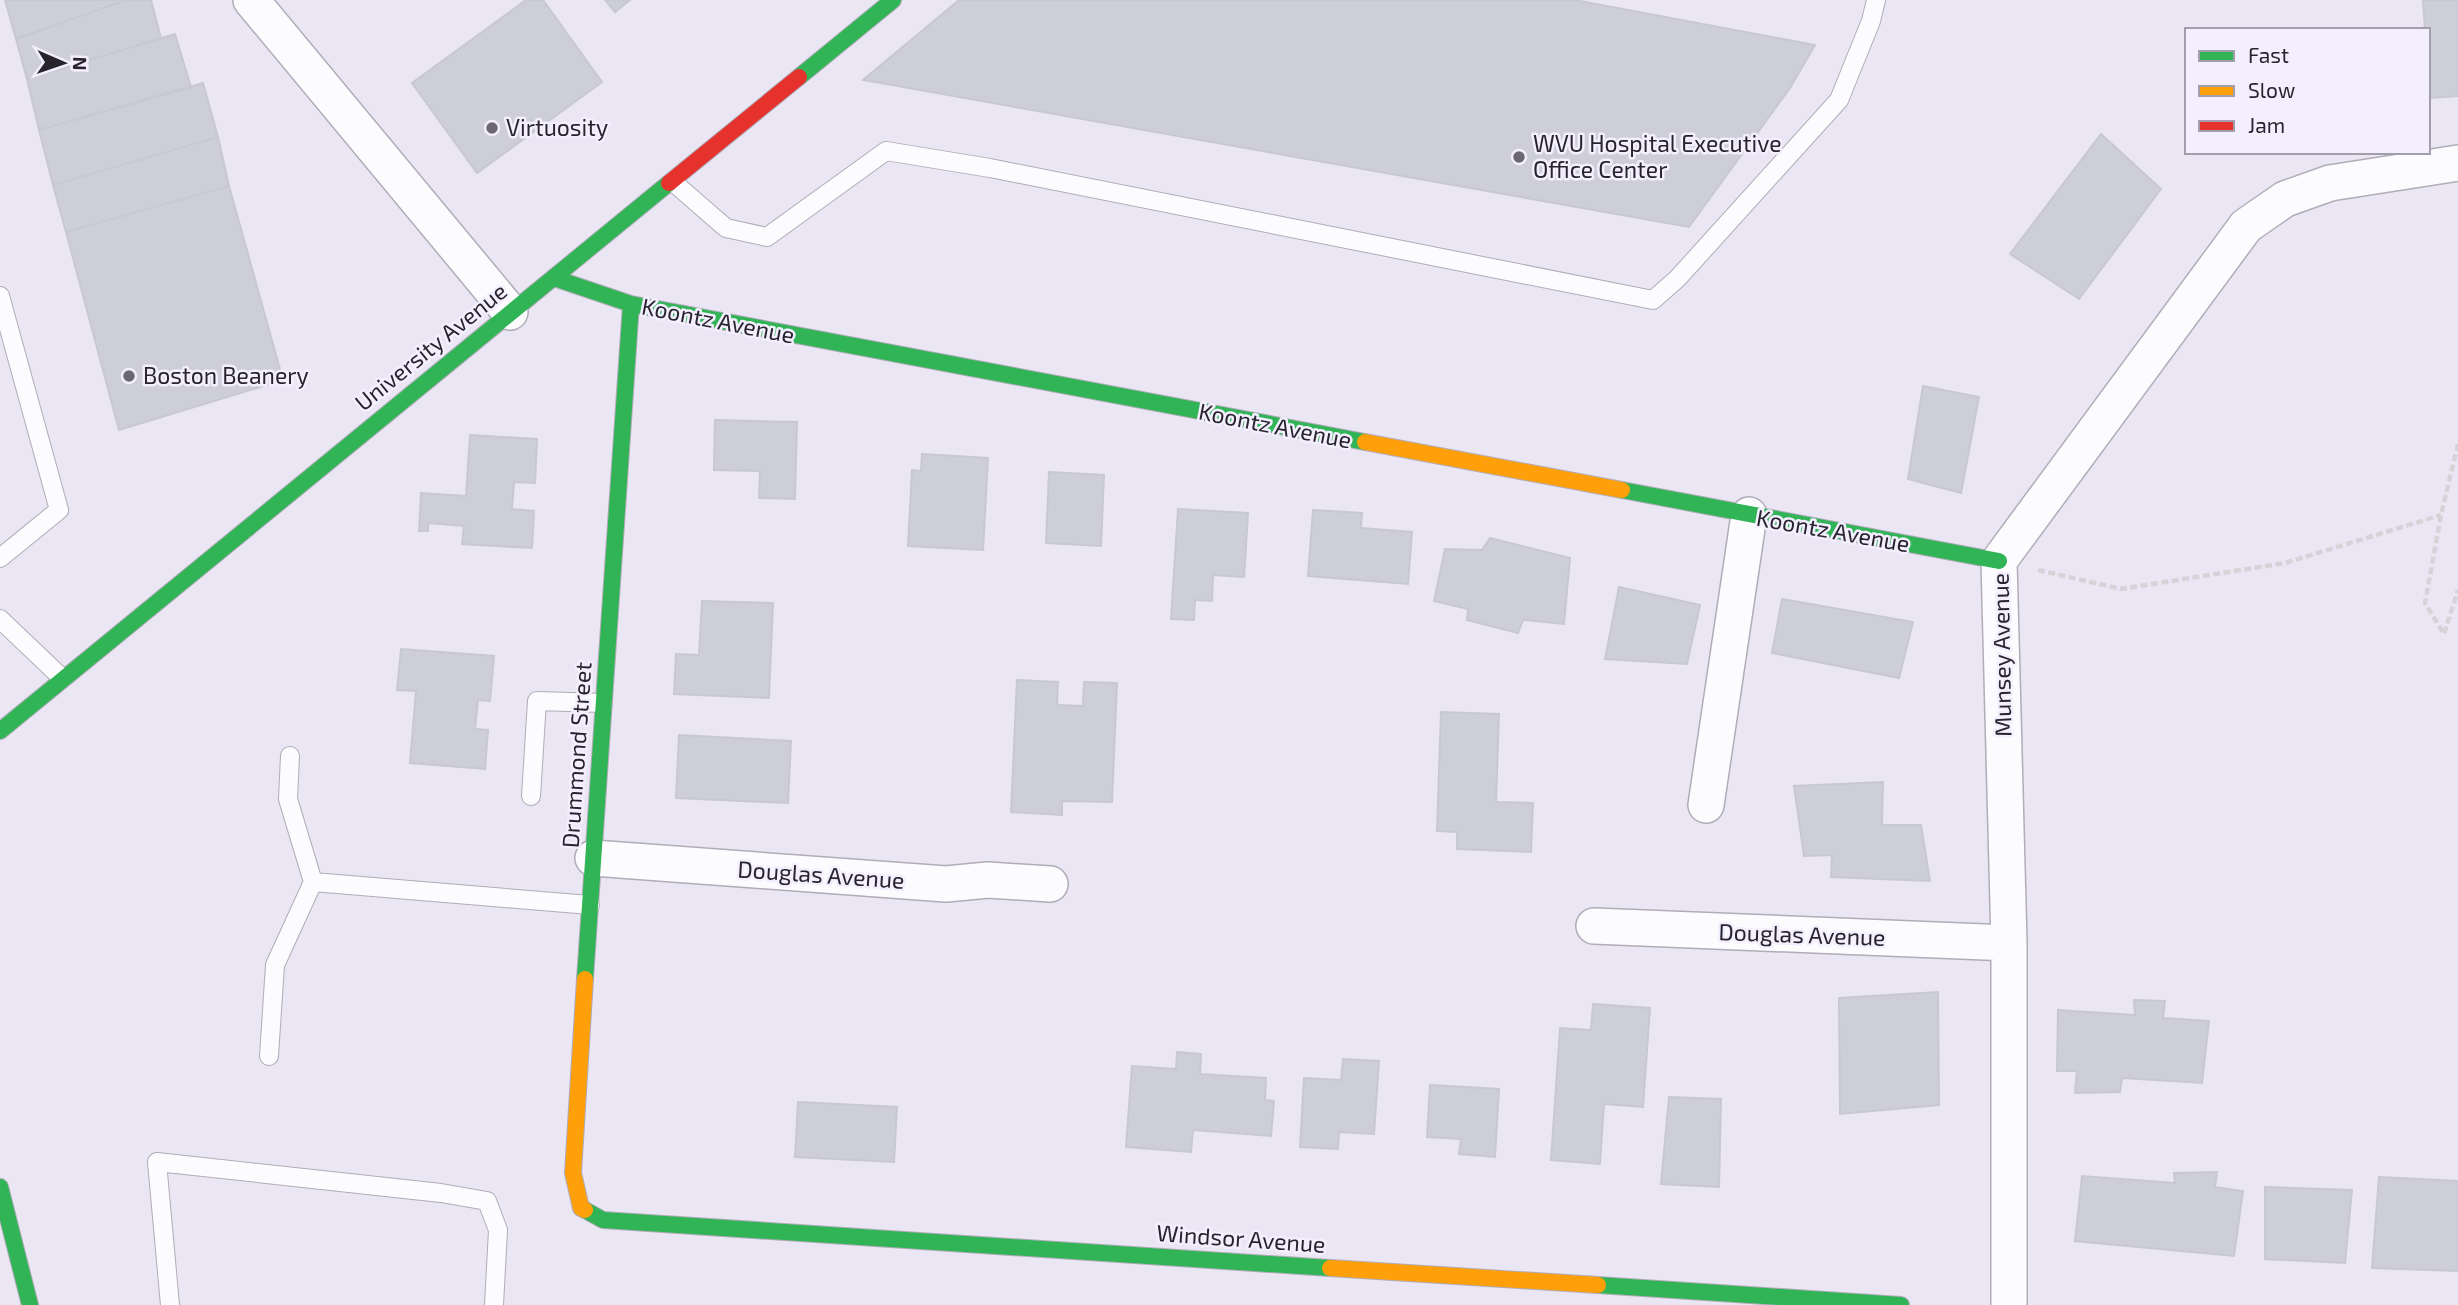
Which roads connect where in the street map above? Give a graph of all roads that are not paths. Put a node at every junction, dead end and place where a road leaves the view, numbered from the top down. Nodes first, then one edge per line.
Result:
1 (251, 0) edge
2 (892, 0) edge
3 (1876, 0) edge
4 (2458, 163) edge
5 (673, 182) junction
6 (554, 278) junction
7 (0, 296) edge
8 (631, 304) junction
9 (510, 312) junction
10 (1749, 515) junction
11 (0, 558) edge
12 (1999, 561) junction
13 (0, 619) edge
14 (62, 678) junction
15 (603, 703) junction
16 (0, 731) edge
17 (290, 757) dead end
18 (531, 796) dead end
19 (1706, 805) dead end
20 (593, 858) junction
21 (313, 882) junction
22 (1050, 884) dead end
23 (590, 905) junction
24 (1594, 926) dead end
25 (2009, 943) junction
26 (269, 1056) dead end
27 (0, 1187) edge
28 (581, 1208) joint
29 (30, 1305) edge
30 (170, 1305) edge
31 (494, 1305) edge
32 (1901, 1305) edge
33 (2009, 1305) edge

1 - 9 street
2 - 5 street, University Avenue
3 - 5 lane
4 - 12 street, Munsey Avenue
5 - 6 street, University Avenue
6 - 8 street, Koontz Avenue
6 - 9 street, University Avenue
7 - 11 lane
8 - 10 street, Koontz Avenue
8 - 15 street, Drummond Street
9 - 14 street, University Avenue
10 - 12 street, Koontz Avenue
10 - 19 street
12 - 25 street, Munsey Avenue
13 - 14 lane
14 - 16 street, University Avenue
15 - 18 lane
15 - 20 street, Drummond Street
17 - 21 lane
20 - 22 street, Douglas Avenue
20 - 23 street, Drummond Street
21 - 23 lane
21 - 26 lane
23 - 28 street, Drummond Street
24 - 25 street, Douglas Avenue
25 - 33 street, Munsey Avenue
27 - 29 street
28 - 32 street, Windsor Avenue
30 - 31 lane

